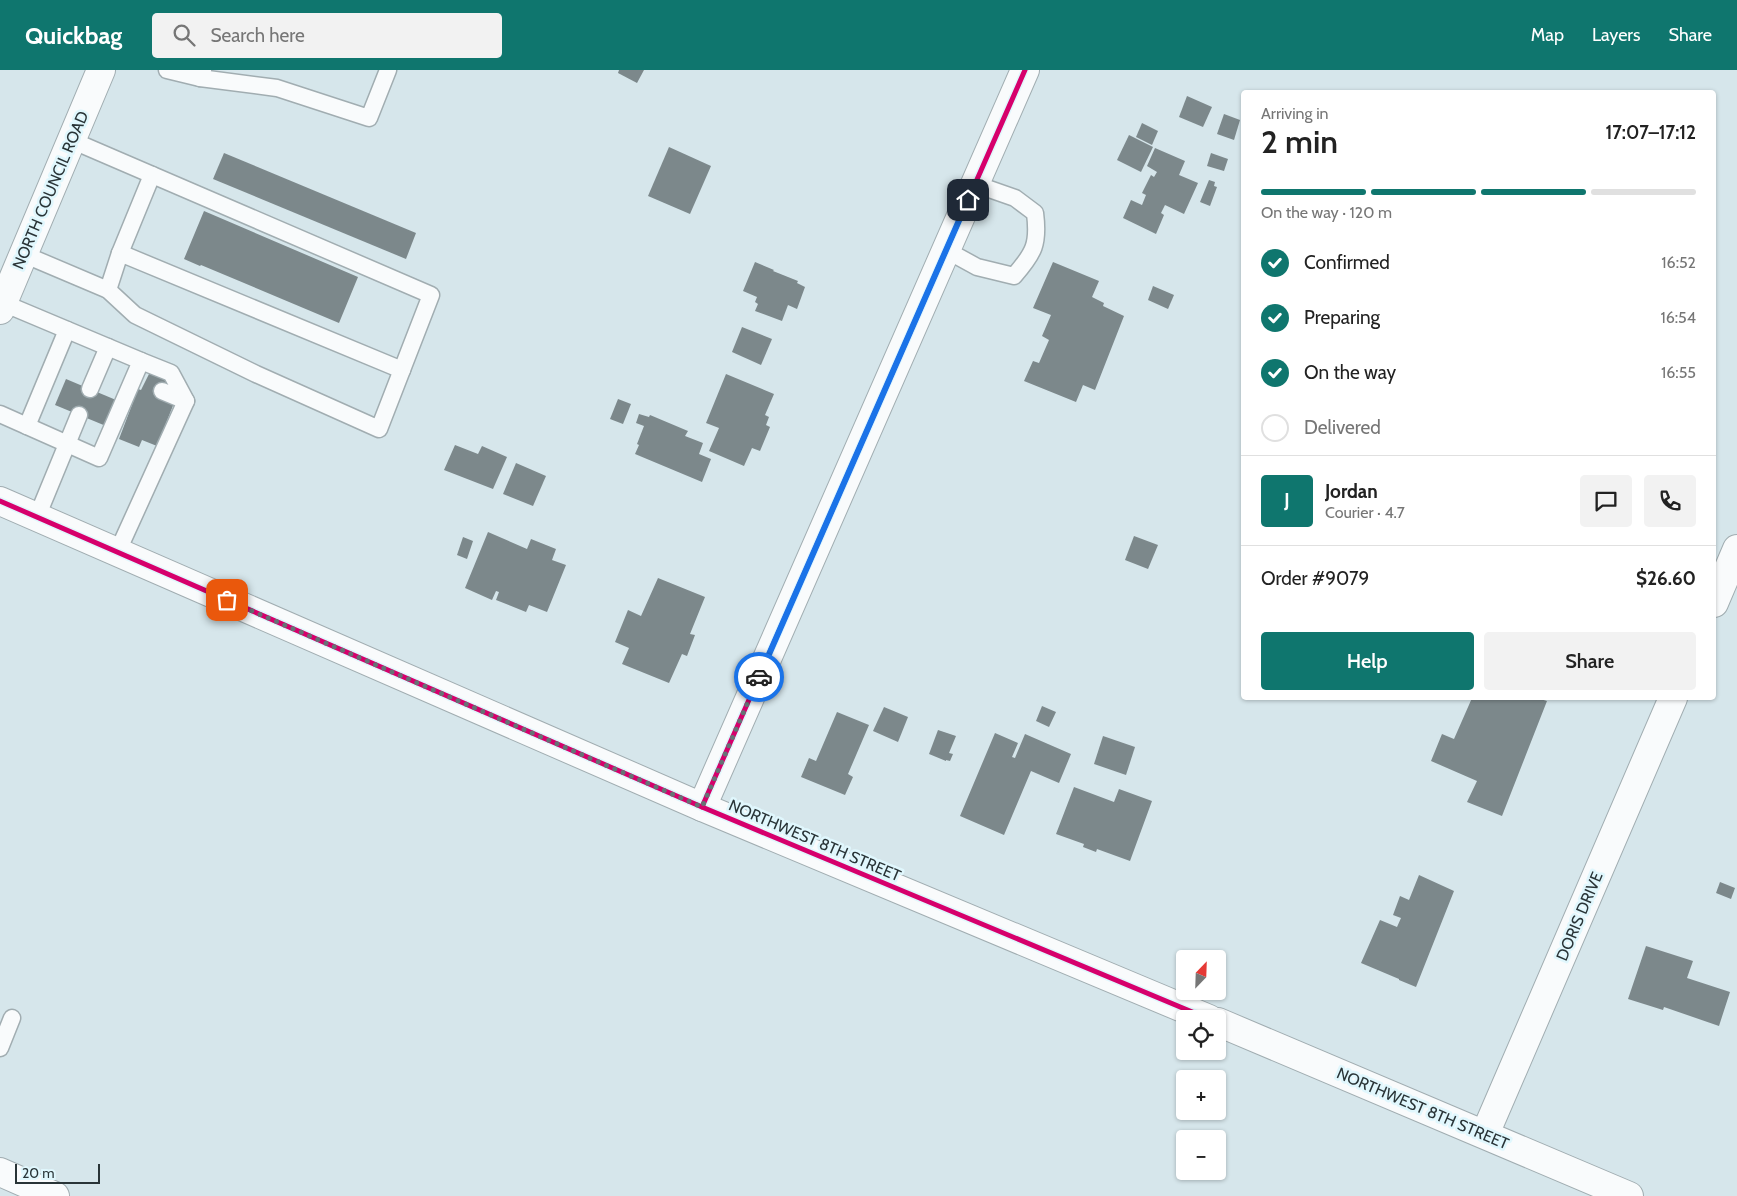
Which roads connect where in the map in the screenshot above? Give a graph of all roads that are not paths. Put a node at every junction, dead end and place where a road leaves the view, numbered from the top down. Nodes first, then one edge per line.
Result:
1 (101, 70) edge
2 (167, 70) edge
3 (388, 70) edge
4 (1025, 70) edge
5 (201, 74) edge
6 (71, 140) junction
7 (152, 175) junction
8 (975, 184) junction
9 (946, 250) junction
10 (120, 253) junction
11 (24, 254) junction
12 (108, 290) junction
13 (2, 306) edge
14 (67, 330) junction
15 (108, 347) junction
16 (141, 361) junction
17 (402, 370) junction
18 (90, 389) dead end
19 (162, 391) dead end
20 (186, 401) junction
21 (0, 414) edge
22 (79, 415) dead end
23 (27, 426) junction
24 (68, 444) junction
25 (0, 501) edge
26 (37, 517) junction
27 (1737, 549) edge
28 (117, 553) junction
29 (1716, 598) edge
30 (1672, 700) edge
31 (702, 807) junction
32 (1187, 1010) edge
33 (12, 1018) dead end
34 (1226, 1025) edge
35 (0, 1048) edge
36 (1485, 1134) junction
37 (0, 1172) edge
38 (55, 1196) edge
39 (1629, 1196) edge

1 - 6 street, NORTH COUNCIL ROAD
2 - 5 lane
3 - 5 lane
4 - 8 street
6 - 7 lane
6 - 11 street, NORTH COUNCIL ROAD
7 - 10 lane
7 - 17 lane
8 - 9 street
8 - 9 lane
9 - 31 street
10 - 12 lane
10 - 17 lane
11 - 12 lane
11 - 13 street, NORTH COUNCIL ROAD
12 - 17 lane
13 - 14 lane
14 - 15 lane
14 - 23 lane
15 - 16 lane
15 - 18 lane
16 - 20 lane
16 - 24 lane
19 - 20 lane
20 - 28 lane
21 - 23 lane
22 - 24 lane
23 - 24 lane
24 - 26 lane
25 - 26 street, NORTHWEST 8TH STREET
26 - 28 street, NORTHWEST 8TH STREET
27 - 29 street
28 - 31 street, NORTHWEST 8TH STREET
30 - 36 street, DORIS DRIVE
31 - 32 street, NORTHWEST 8TH STREET
33 - 35 lane
34 - 36 street, NORTHWEST 8TH STREET
36 - 39 street, NORTHWEST 8TH STREET
37 - 38 street

